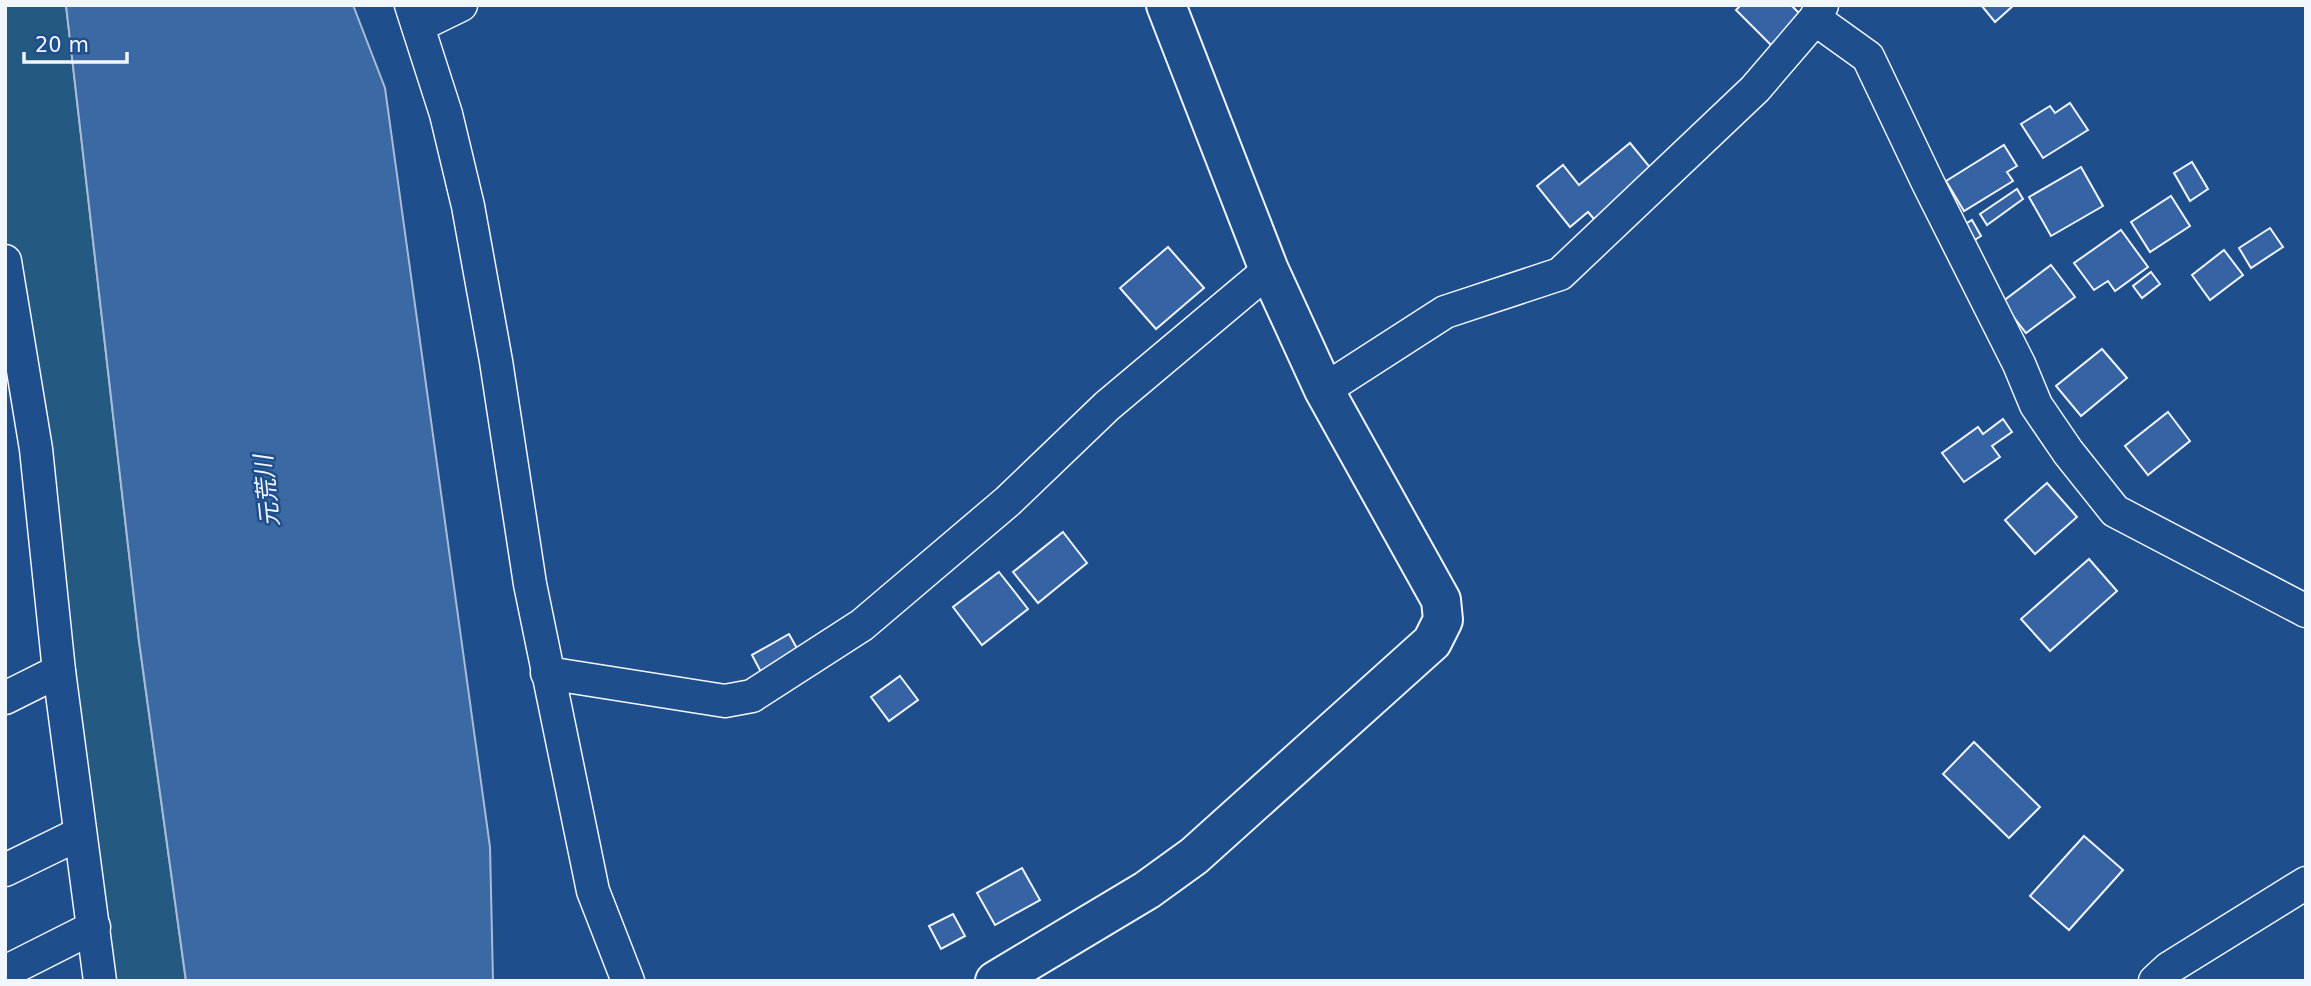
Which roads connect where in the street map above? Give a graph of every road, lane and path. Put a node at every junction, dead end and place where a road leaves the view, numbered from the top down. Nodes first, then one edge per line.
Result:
1 (461, 5) edge
2 (1166, 5) edge
3 (1818, 12) edge
4 (415, 15) edge
5 (5, 261) edge
6 (1269, 270) junction
7 (1324, 390) junction
8 (2306, 611) edge
9 (59, 671) junction
10 (547, 673) junction
11 (5, 698) edge
12 (79, 834) junction
13 (5, 870) edge
14 (2306, 883) edge
15 (94, 928) junction
16 (5, 972) edge
17 (100, 981) edge
18 (628, 981) edge
19 (995, 981) edge
20 (2155, 981) edge

1 - 4 street
2 - 6 street
3 - 7 street
3 - 8 street
4 - 10 street
5 - 9 street
6 - 7 street
6 - 10 street
7 - 19 street
9 - 11 street
9 - 12 street
10 - 18 street
12 - 13 street
12 - 15 street
14 - 20 street
15 - 16 street
15 - 17 street

